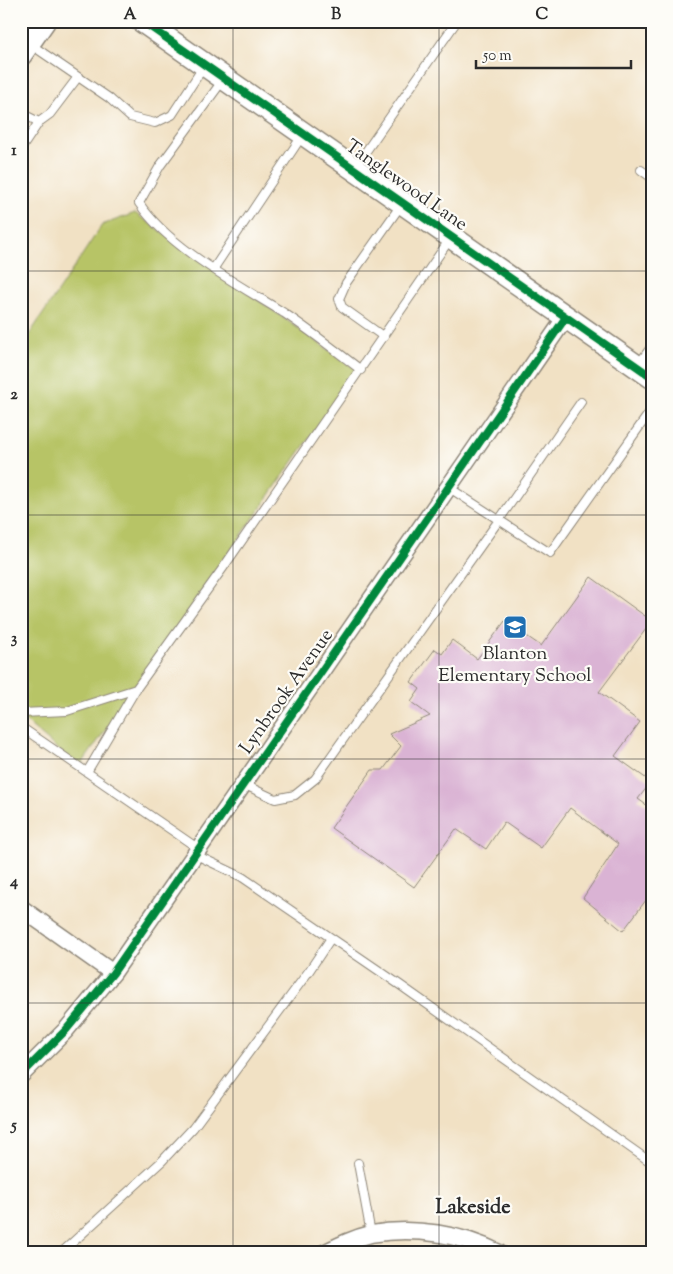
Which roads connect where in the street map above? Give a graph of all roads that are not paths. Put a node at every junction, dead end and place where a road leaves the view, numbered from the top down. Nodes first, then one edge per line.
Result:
1 (44, 21) edge
2 (142, 21) edge
3 (457, 21) edge
4 (25, 48) edge
5 (205, 65) junction
6 (78, 77) junction
7 (224, 78) junction
8 (21, 113) edge
9 (39, 122) junction
10 (304, 134) junction
11 (21, 149) edge
12 (354, 169) junction
13 (641, 170) dead end
14 (652, 178) edge
15 (402, 203) junction
16 (452, 237) junction
17 (214, 268) junction
18 (566, 317) junction
19 (384, 337) junction
20 (652, 346) edge
21 (361, 370) junction
22 (644, 372) edge
23 (581, 402) dead end
24 (652, 409) edge
25 (448, 487) junction
26 (498, 520) junction
27 (136, 689) junction
28 (21, 713) edge
29 (21, 727) edge
30 (87, 772) junction
31 (243, 784) junction
32 (196, 851) junction
33 (21, 908) edge
34 (331, 938) junction
35 (113, 973) junction
36 (21, 1075) edge
37 (358, 1163) dead end
38 (652, 1163) edge
39 (371, 1234) junction
40 (61, 1253) edge
41 (324, 1253) edge
42 (499, 1253) edge

1 - 4 main road
2 - 5 main road, Tanglewood Lane
3 - 12 lane
4 - 6 lane
5 - 6 lane
5 - 7 main road, Tanglewood Lane
6 - 9 lane
7 - 10 main road, Tanglewood Lane
7 - 17 lane
8 - 9 lane
9 - 11 lane
10 - 12 main road, Tanglewood Lane
10 - 17 lane
12 - 15 main road, Tanglewood Lane
13 - 14 lane
15 - 16 main road, Tanglewood Lane
15 - 19 lane
16 - 18 main road, Tanglewood Lane
16 - 19 lane
17 - 21 lane
18 - 22 main road, Tanglewood Lane
18 - 25 street, Lynbrook Avenue
19 - 21 lane
20 - 22 lane
21 - 27 lane
23 - 26 lane
24 - 26 lane
25 - 26 lane
25 - 31 street, Lynbrook Avenue
26 - 31 lane
27 - 28 lane
27 - 30 lane
29 - 30 lane
30 - 32 lane
31 - 32 street, Lynbrook Avenue
32 - 34 lane
32 - 35 street, Lynbrook Avenue
33 - 35 street
34 - 38 lane
34 - 40 lane
35 - 36 street, Lynbrook Avenue
37 - 39 lane
39 - 41 street
39 - 42 street

